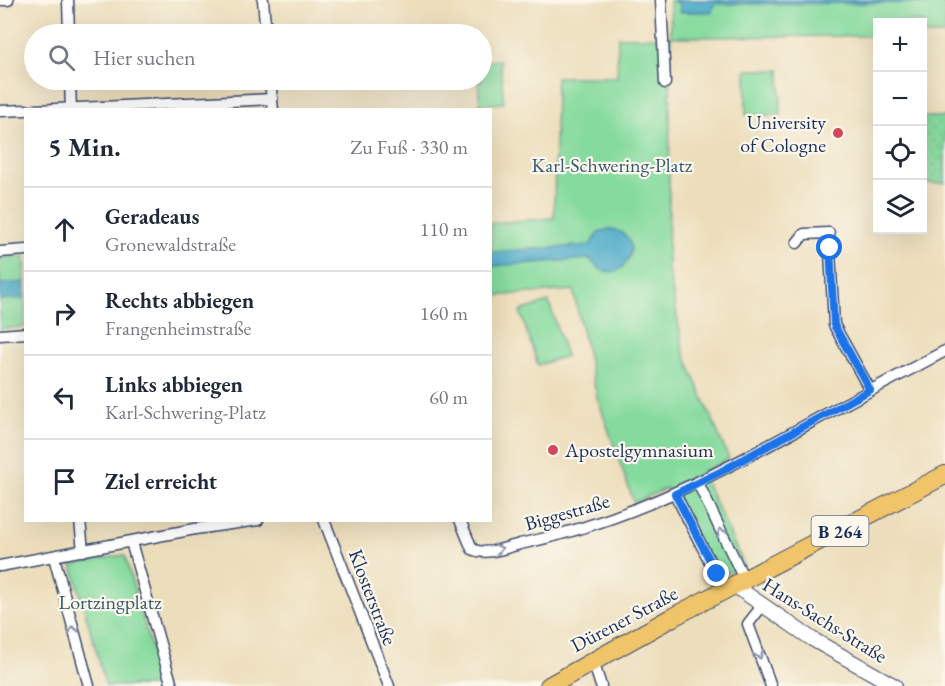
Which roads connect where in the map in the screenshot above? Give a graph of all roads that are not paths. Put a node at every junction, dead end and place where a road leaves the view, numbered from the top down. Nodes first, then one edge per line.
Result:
1 (0, 0) edge
2 (8, 0) edge
3 (68, 0) edge
4 (263, 0) edge
5 (662, 0) edge
6 (69, 24) edge
7 (265, 24) edge
8 (665, 83) dead end
9 (70, 90) edge
10 (272, 104) edge
11 (70, 108) edge
12 (110, 108) edge
13 (24, 110) edge
14 (0, 111) edge
15 (797, 243) dead end
16 (24, 250) edge
17 (0, 252) edge
18 (24, 333) edge
19 (0, 335) edge
20 (945, 351) edge
21 (870, 390) junction
22 (944, 480) edge
23 (698, 483) junction
24 (675, 494) junction
25 (80, 522) edge
26 (233, 522) edge
27 (325, 522) edge
28 (461, 522) edge
29 (195, 525) edge
30 (131, 542) junction
31 (83, 551) junction
32 (54, 557) junction
33 (0, 567) edge
34 (735, 586) junction
35 (762, 606) junction
36 (592, 661) junction
37 (89, 686) edge
38 (172, 686) edge
39 (389, 686) edge
40 (549, 686) edge
41 (601, 686) edge
42 (771, 686) edge
43 (895, 686) edge

1 - 2 street
3 - 6 street
4 - 7 street
5 - 8 street
9 - 11 street
10 - 12 street
13 - 14 street
15 - 21 street
16 - 17 street
18 - 19 street
20 - 21 street, Biggestraße
21 - 23 street, Biggestraße
22 - 34 main road, Dürener Straße / B 264
23 - 24 street, Biggestraße
34 -> 23 street
28 -> 24 street, Biggestraße
24 - 34 street
25 - 31 street
26 - 29 street
27 - 39 street, Klosterstraße
29 - 30 street
30 - 31 street
30 - 38 street
31 - 32 street
32 - 33 street
37 -> 32 street
34 - 35 street, Hans-Sachs-Straße
34 - 36 main road, Dürener Straße / B 264
35 -> 42 street
35 - 43 street, Hans-Sachs-Straße
36 - 40 main road, Dürener Straße / B 264
36 - 41 street

